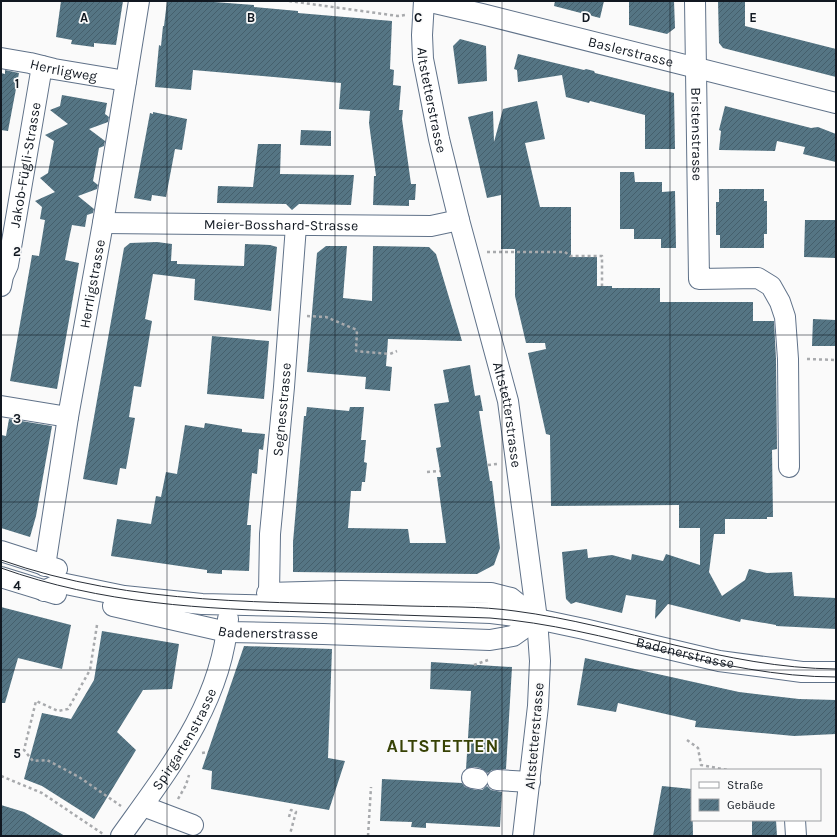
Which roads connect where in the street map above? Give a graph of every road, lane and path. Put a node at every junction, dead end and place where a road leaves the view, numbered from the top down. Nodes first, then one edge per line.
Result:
1 (139, 1) edge
2 (289, 1) edge
3 (425, 1) edge
4 (695, 1) edge
5 (295, 2) edge
6 (398, 16) dead end
7 (1, 58) edge
8 (42, 66) junction
9 (696, 67) junction
10 (126, 81) junction
11 (836, 103) edge
12 (459, 220) junction
13 (103, 223) junction
14 (296, 226) junction
15 (487, 252) dead end
16 (1, 286) edge
17 (602, 286) dead end
18 (303, 316) dead end
19 (397, 351) dead end
20 (788, 359) junction
21 (836, 360) edge
22 (1, 406) edge
23 (68, 417) junction
24 (498, 464) dead end
25 (488, 465) dead end
26 (789, 467) dead end
27 (440, 471) dead end
28 (427, 472) dead end
29 (1, 551) edge
30 (45, 566) junction
31 (1, 577) edge
32 (53, 587) junction
33 (229, 599) junction
34 (262, 599) junction
35 (537, 619) junction
36 (97, 625) dead end
37 (227, 632) junction
38 (489, 659) dead end
39 (474, 666) dead end
40 (836, 672) edge
41 (687, 740) dead end
42 (723, 769) edge
43 (1, 776) edge
44 (497, 780) dead end
45 (530, 782) junction
46 (186, 785) dead end
47 (371, 787) dead end
48 (177, 800) dead end
49 (143, 806) junction
50 (123, 808) dead end
51 (289, 817) dead end
52 (795, 821) edge
53 (193, 824) dead end
54 (290, 834) dead end
55 (112, 836) edge
56 (368, 836) edge
57 (523, 836) edge
58 (796, 836) edge

1 - 10 street, Herrligstrasse
2 - 5 path
3 - 9 street, Baslerstrasse
3 - 12 street, Altstetterstrasse
4 - 9 street, Bristenstrasse
5 - 6 path
7 - 8 street, Herrligweg
8 - 10 street, Herrligweg
8 - 16 street, Jakob-Fügli-Strasse
9 - 11 street, Baslerstrasse
9 - 20 street, Bristenstrasse
10 - 13 street, Herrligstrasse
12 - 14 street, Meier-Bosshard-Strasse
12 - 35 street, Altstetterstrasse
13 - 14 street, Meier-Bosshard-Strasse
13 - 23 street, Herrligstrasse
14 - 34 street, Segnesstrasse
15 - 17 path
18 - 19 path
20 - 21 path
20 - 26 street
22 - 23 street
23 - 30 street, Herrligstrasse
24 - 25 path
27 - 28 path
29 - 30 street, Badenerstrasse
30 - 33 street, Badenerstrasse
31 - 32 street, Badenerstrasse
32 - 33 street
32 - 37 street, Badenerstrasse
33 - 34 street, Badenerstrasse
33 - 37 street, Spirgartenstrasse
34 - 35 street
34 - 35 street, Badenerstrasse
34 - 37 street
35 - 37 street, Badenerstrasse
35 - 40 street, Badenerstrasse
35 - 45 street, Altstetterstrasse
36 - 50 path
37 - 49 street, Spirgartenstrasse
38 - 39 path
41 - 42 path
43 - 55 path
44 - 45 street
45 - 57 street, Altstetterstrasse
46 - 48 path
47 - 56 path
49 - 53 street
49 - 55 street, Spirgartenstrasse
51 - 54 path
52 - 58 street

